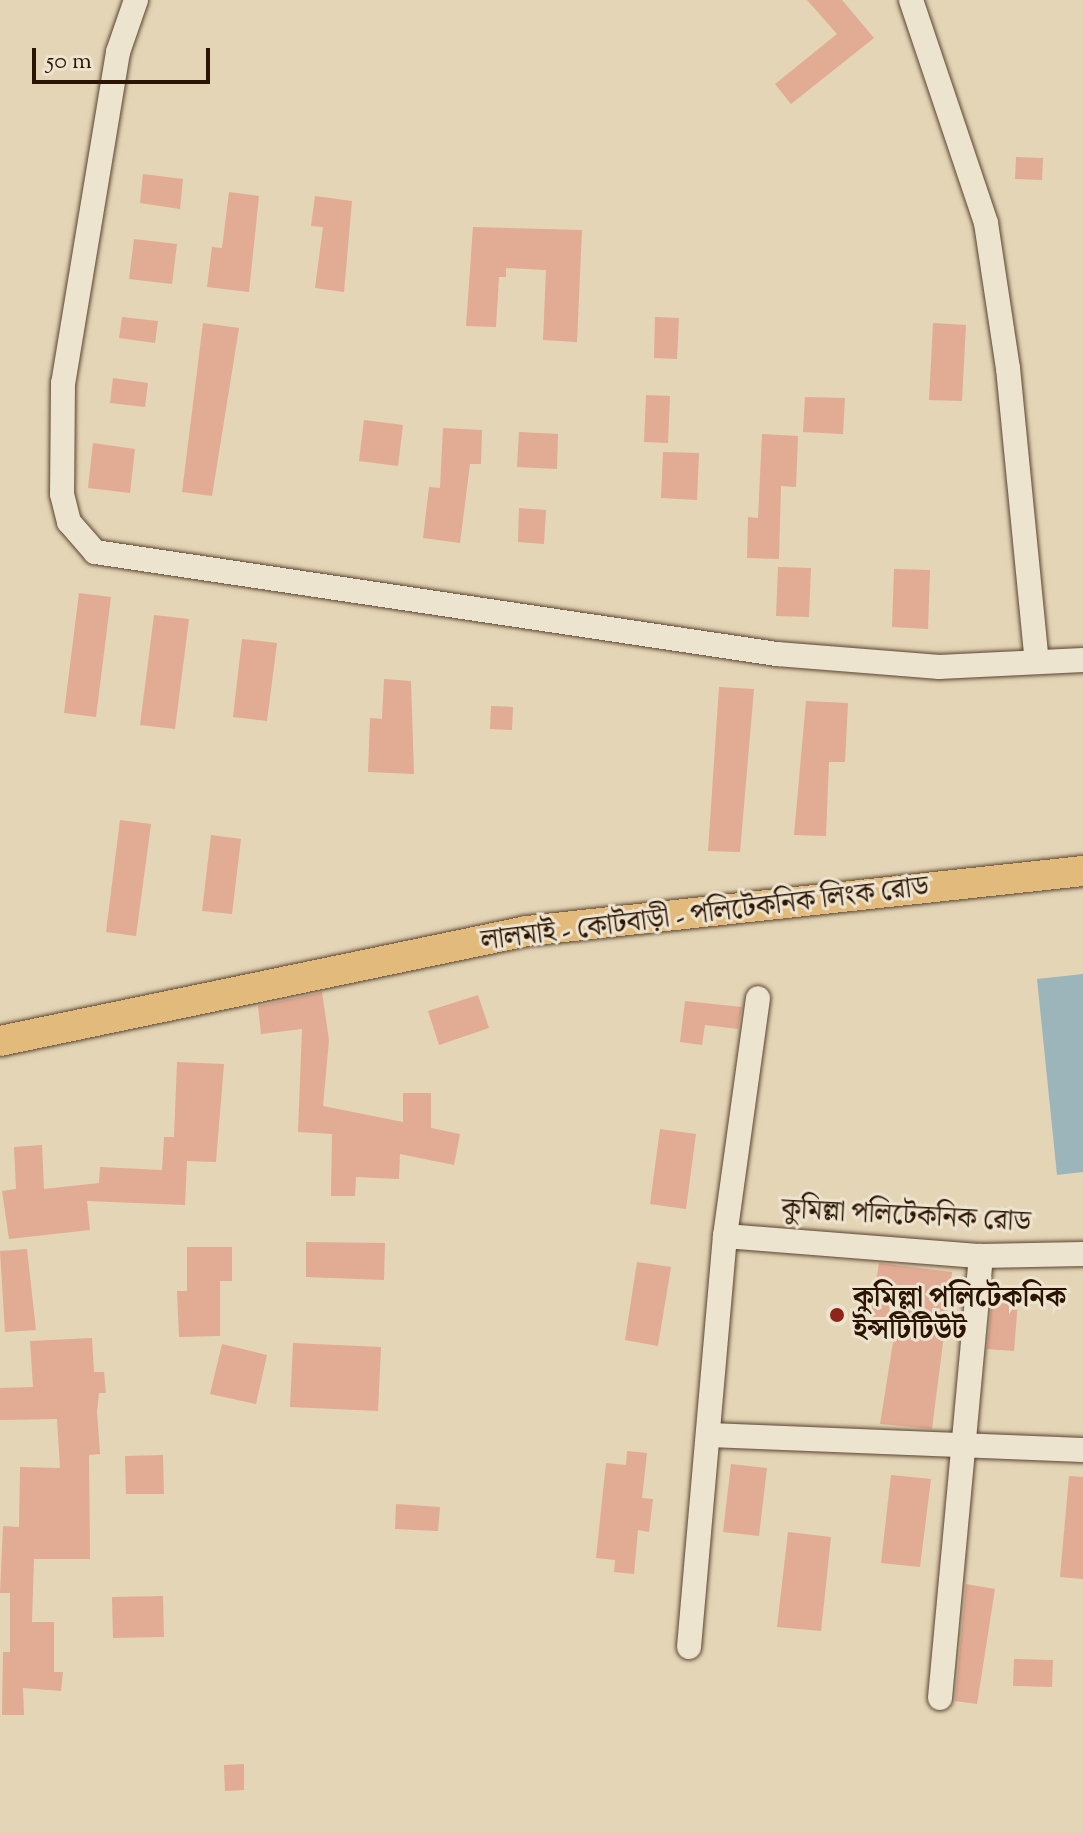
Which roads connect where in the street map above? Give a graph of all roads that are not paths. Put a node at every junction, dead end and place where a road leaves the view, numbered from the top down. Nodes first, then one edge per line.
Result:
1 (136, 0) edge
2 (911, 0) edge
3 (1083, 660) edge
4 (1037, 662) junction
5 (1083, 871) edge
6 (758, 998) dead end
7 (0, 1041) edge
8 (725, 1236) junction
9 (1083, 1254) edge
10 (981, 1256) junction
11 (709, 1435) junction
12 (1083, 1450) edge
13 (689, 1647) dead end
14 (940, 1698) dead end

1 - 4 street
2 - 4 street
3 - 4 street
5 - 7 main road, লালমাই - কোটবাড়ী - পলিটেকনিক লিংক রোড
6 - 8 street
8 - 10 street, কুমিল্লা পলিটেকনিক রোড
8 - 11 street
9 - 10 street, কুমিল্লা পলিটেকনিক রোড
10 - 14 street
11 - 12 street
11 - 13 street

